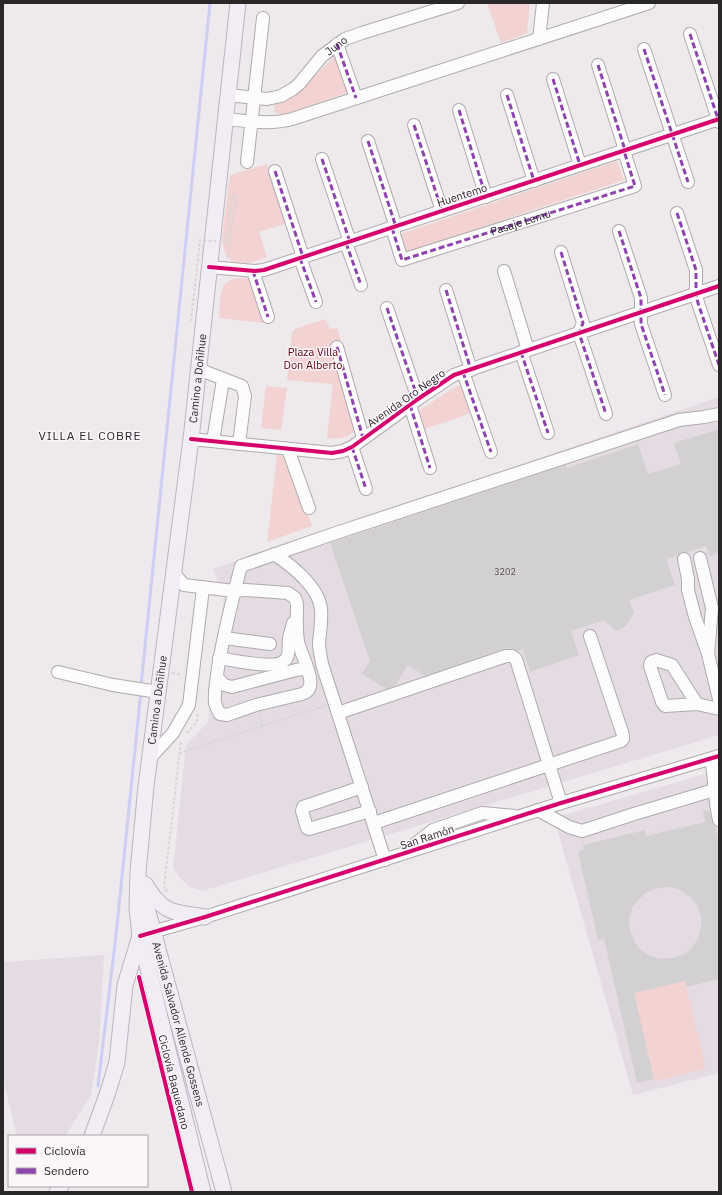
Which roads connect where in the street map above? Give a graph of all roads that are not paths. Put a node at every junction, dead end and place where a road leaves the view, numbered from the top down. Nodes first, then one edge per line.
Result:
1 (238, 3) edge
2 (458, 3) edge
3 (542, 3) edge
4 (649, 3) edge
5 (263, 18) dead end
6 (690, 34) dead end
7 (539, 39) junction
8 (337, 44) junction
9 (644, 49) dead end
10 (598, 65) dead end
11 (552, 79) dead end
12 (227, 95) junction
13 (507, 95) dead end
14 (254, 98) junction
15 (356, 98) junction
16 (459, 110) dead end
17 (225, 119) junction
18 (719, 120) edge
19 (252, 122) junction
20 (414, 125) dead end
21 (672, 135) junction
22 (368, 141) dead end
23 (625, 151) junction
24 (322, 159) dead end
25 (247, 162) dead end
26 (580, 165) junction
27 (275, 171) dead end
28 (534, 181) junction
29 (688, 182) dead end
30 (486, 196) junction
31 (442, 211) junction
32 (677, 213) dead end
33 (394, 227) junction
34 (619, 231) dead end
35 (348, 242) junction
36 (561, 252) dead end
37 (302, 258) junction
38 (209, 267) junction
39 (253, 271) junction
40 (504, 271) dead end
41 (361, 285) dead end
42 (719, 286) edge
43 (446, 290) dead end
44 (696, 294) junction
45 (316, 302) dead end
46 (387, 308) dead end
47 (640, 312) junction
48 (268, 318) dead end
49 (579, 333) junction
50 (337, 347) dead end
51 (525, 351) junction
52 (719, 365) edge
53 (198, 369) junction
54 (467, 371) junction
55 (223, 380) junction
56 (665, 395) dead end
57 (414, 402) junction
58 (606, 414) dead end
59 (719, 414) edge
60 (548, 434) dead end
61 (363, 438) junction
62 (191, 439) junction
63 (213, 441) junction
64 (239, 444) junction
65 (352, 446) junction
66 (288, 449) junction
67 (491, 452) dead end
68 (430, 468) dead end
69 (366, 489) dead end
70 (309, 508) dead end
71 (274, 554) junction
72 (700, 558) dead end
73 (684, 559) dead end
74 (174, 573) junction
75 (203, 588) junction
76 (234, 591) junction
77 (297, 614) junction
78 (590, 636) dead end
79 (224, 638) junction
80 (270, 644) dead end
81 (708, 654) junction
82 (219, 658) junction
83 (308, 671) junction
84 (58, 672) dead end
85 (716, 675) edge
86 (217, 676) junction
87 (158, 692) junction
88 (719, 699) edge
89 (697, 704) dead end
90 (336, 708) junction
91 (719, 709) edge
92 (715, 757) edge
93 (150, 758) junction
94 (550, 765) junction
95 (362, 787) junction
96 (714, 790) junction
97 (561, 803) junction
98 (538, 810) junction
99 (370, 811) junction
100 (520, 816) junction
101 (719, 820) edge
102 (458, 822) junction
103 (374, 823) junction
104 (431, 845) junction
105 (401, 854) junction
106 (385, 860) junction
107 (138, 872) junction
108 (205, 917) junction
109 (155, 932) junction
110 (140, 936) junction
111 (92, 1135) edge
112 (203, 1192) edge
113 (224, 1192) edge

1 - 12 main road, Camino a Doñihue
2 - 8 street, Juno
3 - 7 street
4 - 7 street
5 - 14 street
6 - 18 street
7 - 15 street
8 - 14 street, Juno
8 - 15 street
9 - 21 street
10 - 23 street
11 - 26 street
12 - 14 street, Juno
12 - 17 main road, Camino a Doñihue
13 - 28 street
14 - 19 street
15 - 19 street
16 - 30 street
17 - 19 street
17 - 38 main road, Camino a Doñihue
18 - 21 street, Huentemo
19 - 25 street
20 - 31 street
21 - 23 street, Huentemo
21 - 29 street
22 - 33 street, Pasaje Lemu
23 - 26 street, Huentemo
23 - 33 street, Pasaje Lemu
24 - 35 street
26 - 28 street, Huentemo
27 - 37 street
28 - 30 street, Huentemo
30 - 31 street, Huentemo
31 - 33 street, Huentemo
32 - 44 street
33 - 35 street, Huentemo
34 - 47 street
35 - 37 street, Huentemo
35 - 41 street
36 - 49 street
37 - 39 street, Huentemo
37 - 45 street
38 - 39 street, Huentemo
38 - 53 main road, Camino a Doñihue
39 - 48 street
40 - 51 street
42 - 44 street, Avenida Oro Negro
43 - 54 street
44 - 47 street, Avenida Oro Negro
44 - 52 street
46 - 57 street
47 - 49 street, Avenida Oro Negro
47 - 56 street
49 - 51 street, Avenida Oro Negro
49 - 58 street
50 - 61 street
51 - 54 street, Avenida Oro Negro
51 - 60 street
53 - 55 street
53 - 62 main road, Camino a Doñihue
54 - 57 street, Avenida Oro Negro
54 - 67 street
55 - 63 street
55 - 64 street
57 - 61 street, Avenida Oro Negro
57 - 68 street
59 - 71 street
61 - 65 street, Avenida Oro Negro
62 - 63 street, Avenida Oro Negro
62 - 74 main road, Camino a Doñihue
63 - 64 street, Avenida Oro Negro
64 - 66 street, Avenida Oro Negro
65 - 66 street, Avenida Oro Negro
65 - 69 street
66 - 70 street
71 - 76 street
71 - 90 street
72 - 81 street
73 - 81 street
74 - 75 street
74 - 87 main road, Camino a Doñihue
75 - 76 street
75 - 93 street
76 - 77 street
76 - 79 street
77 - 82 street
77 - 83 street
78 - 94 street
79 - 80 street
79 - 82 street
81 - 85 street
82 - 86 street
83 - 86 street
83 - 86 street
84 - 87 street
85 - 88 street
87 - 93 main road, Camino a Doñihue
89 - 91 street
90 - 94 street
90 - 95 street
92 - 96 street
92 - 97 street, San Ramón
93 - 107 main road, Camino a Doñihue
94 - 97 street
94 - 103 street
95 - 99 street
95 - 99 street
96 - 98 street
96 - 101 street
97 - 98 street, San Ramón
98 - 100 street, San Ramón
99 - 103 street
100 - 102 street
100 - 104 street, San Ramón
102 - 104 street
102 - 105 street
103 - 106 street
104 - 105 street, San Ramón
105 - 106 street, San Ramón
106 - 108 street, San Ramón
107 - 108 main road
107 - 109 main road, Avenida Salvador Allende Gossens
107 - 110 main road, Avenida Salvador Allende Gossens
108 - 109 street, San Ramón
109 - 110 street, San Ramón
109 - 113 main road, Avenida Salvador Allende Gossens
110 - 111 main road
110 - 112 main road, Avenida Salvador Allende Gossens

